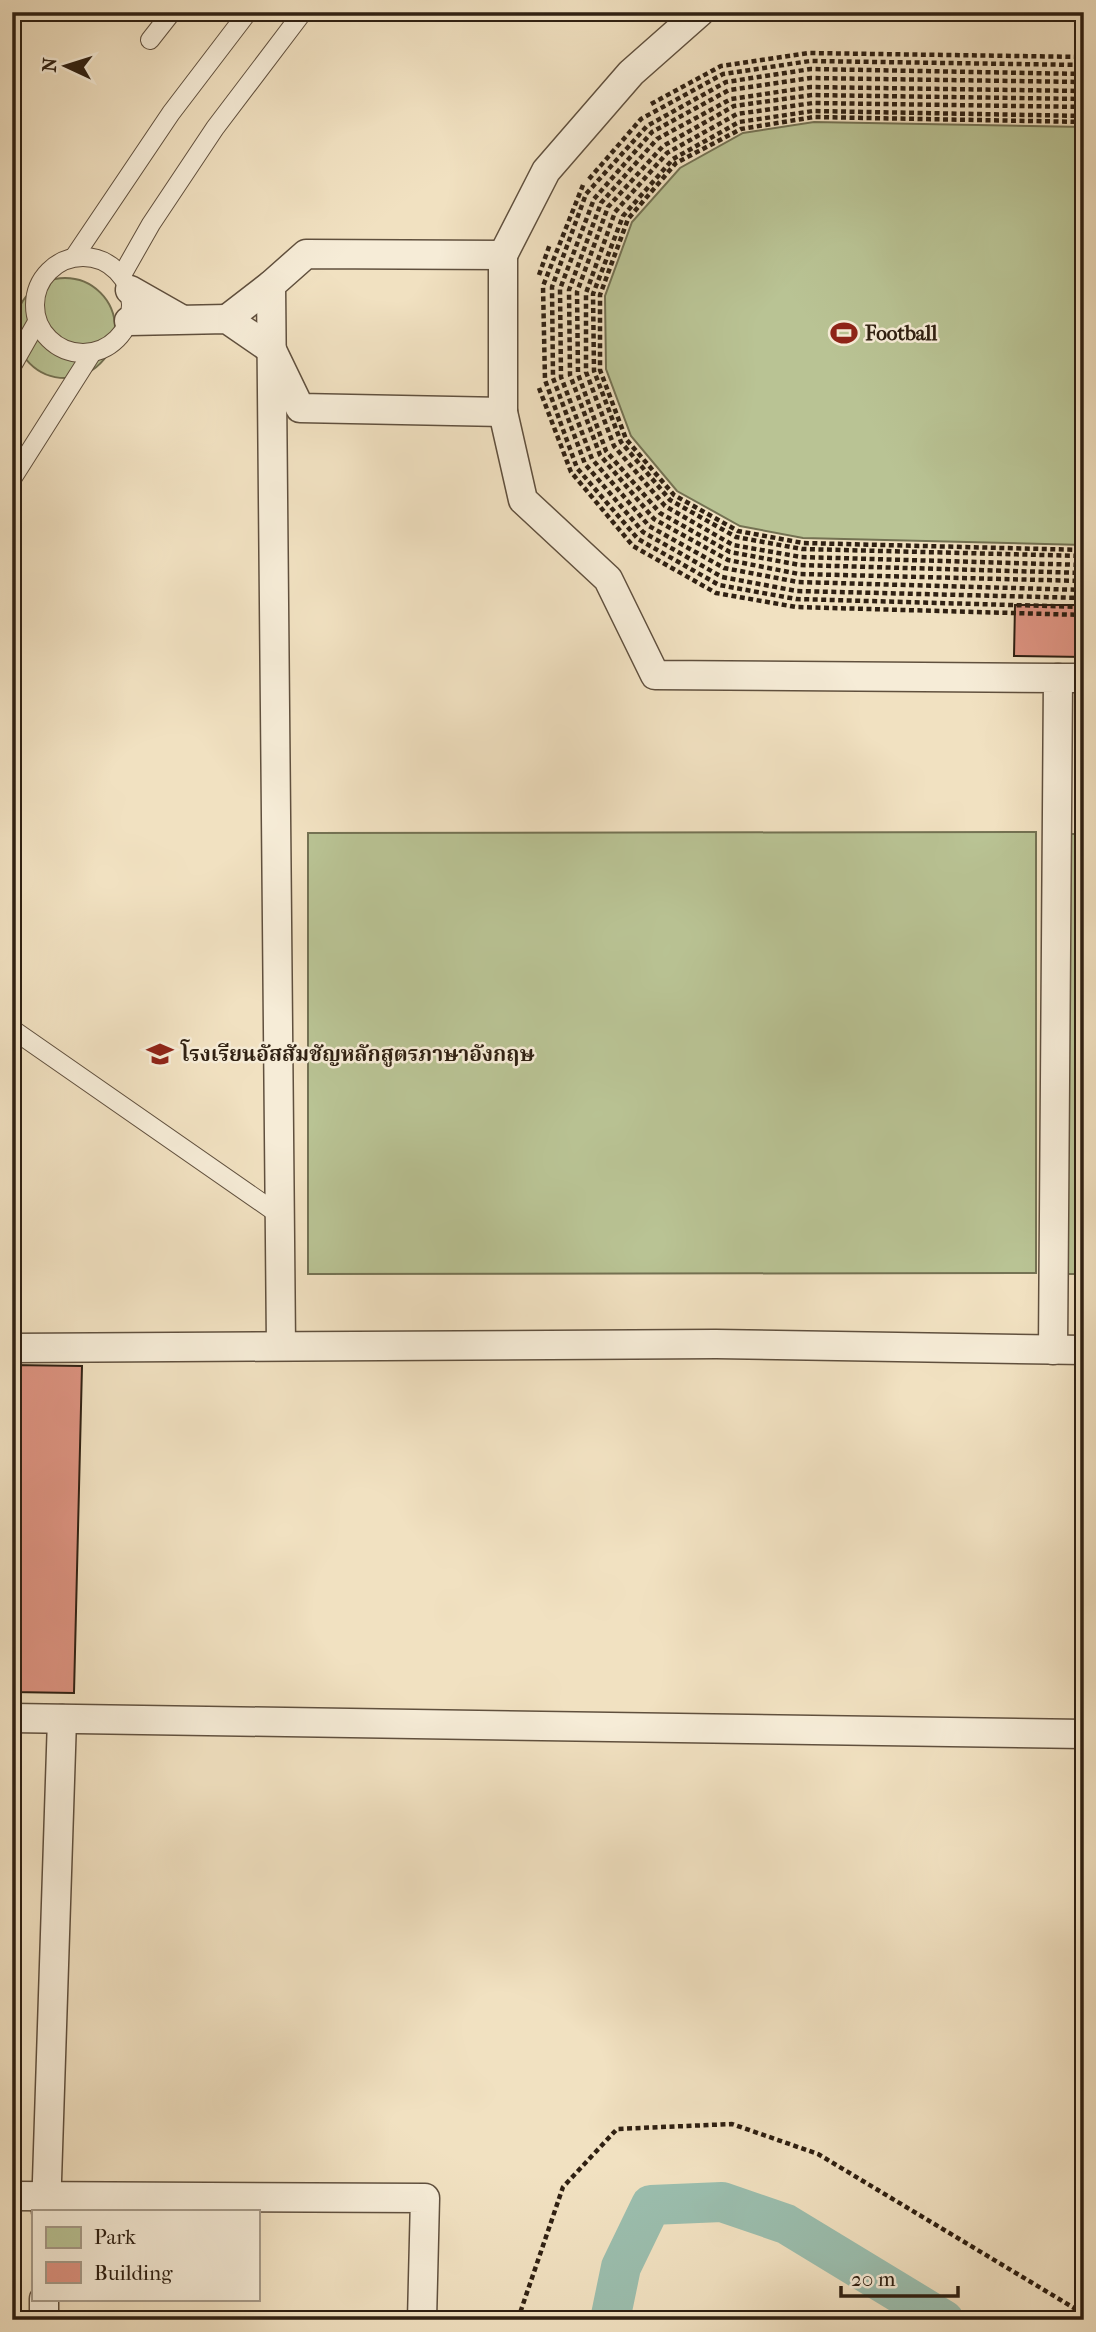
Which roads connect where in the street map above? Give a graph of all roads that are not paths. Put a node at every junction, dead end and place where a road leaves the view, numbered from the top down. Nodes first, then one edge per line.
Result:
1 (172, 12) edge
2 (248, 12) edge
3 (303, 12) edge
4 (700, 12) edge
5 (150, 40) dead end
6 (503, 255) junction
7 (74, 257) junction
8 (126, 282) junction
9 (271, 285) junction
10 (181, 319) junction
11 (227, 319) junction
12 (129, 321) junction
13 (37, 322) junction
14 (272, 350) junction
15 (92, 353) junction
16 (12, 366) edge
17 (503, 412) junction
18 (12, 479) edge
19 (1071, 678) edge
20 (12, 1029) edge
21 (278, 1214) junction
22 (281, 1346) junction
23 (12, 1348) edge
24 (1053, 1350) junction
25 (1084, 1350) edge
26 (12, 1718) edge
27 (62, 1719) junction
28 (1084, 1734) edge
29 (12, 2196) edge
30 (46, 2203) edge
31 (44, 2300) edge
32 (44, 2320) edge
33 (422, 2320) edge

1 - 5 lane
2 - 7 lane
3 - 8 lane
4 - 6 street
6 - 9 street
6 - 17 street
7 - 8 lane
7 - 13 lane
8 - 10 street
8 - 12 lane
9 - 11 street
9 - 14 street
10 - 11 street
10 - 12 street
11 - 14 street
12 - 15 lane
13 - 15 lane
13 - 16 lane
14 - 17 street
14 - 21 street
15 - 18 lane
17 - 19 street
19 - 24 street
20 - 21 lane
21 - 22 street
22 - 23 street
22 - 24 street
24 - 25 street
26 - 27 street
27 - 28 street
27 - 30 street
29 - 30 street
30 - 33 street
31 - 32 street

